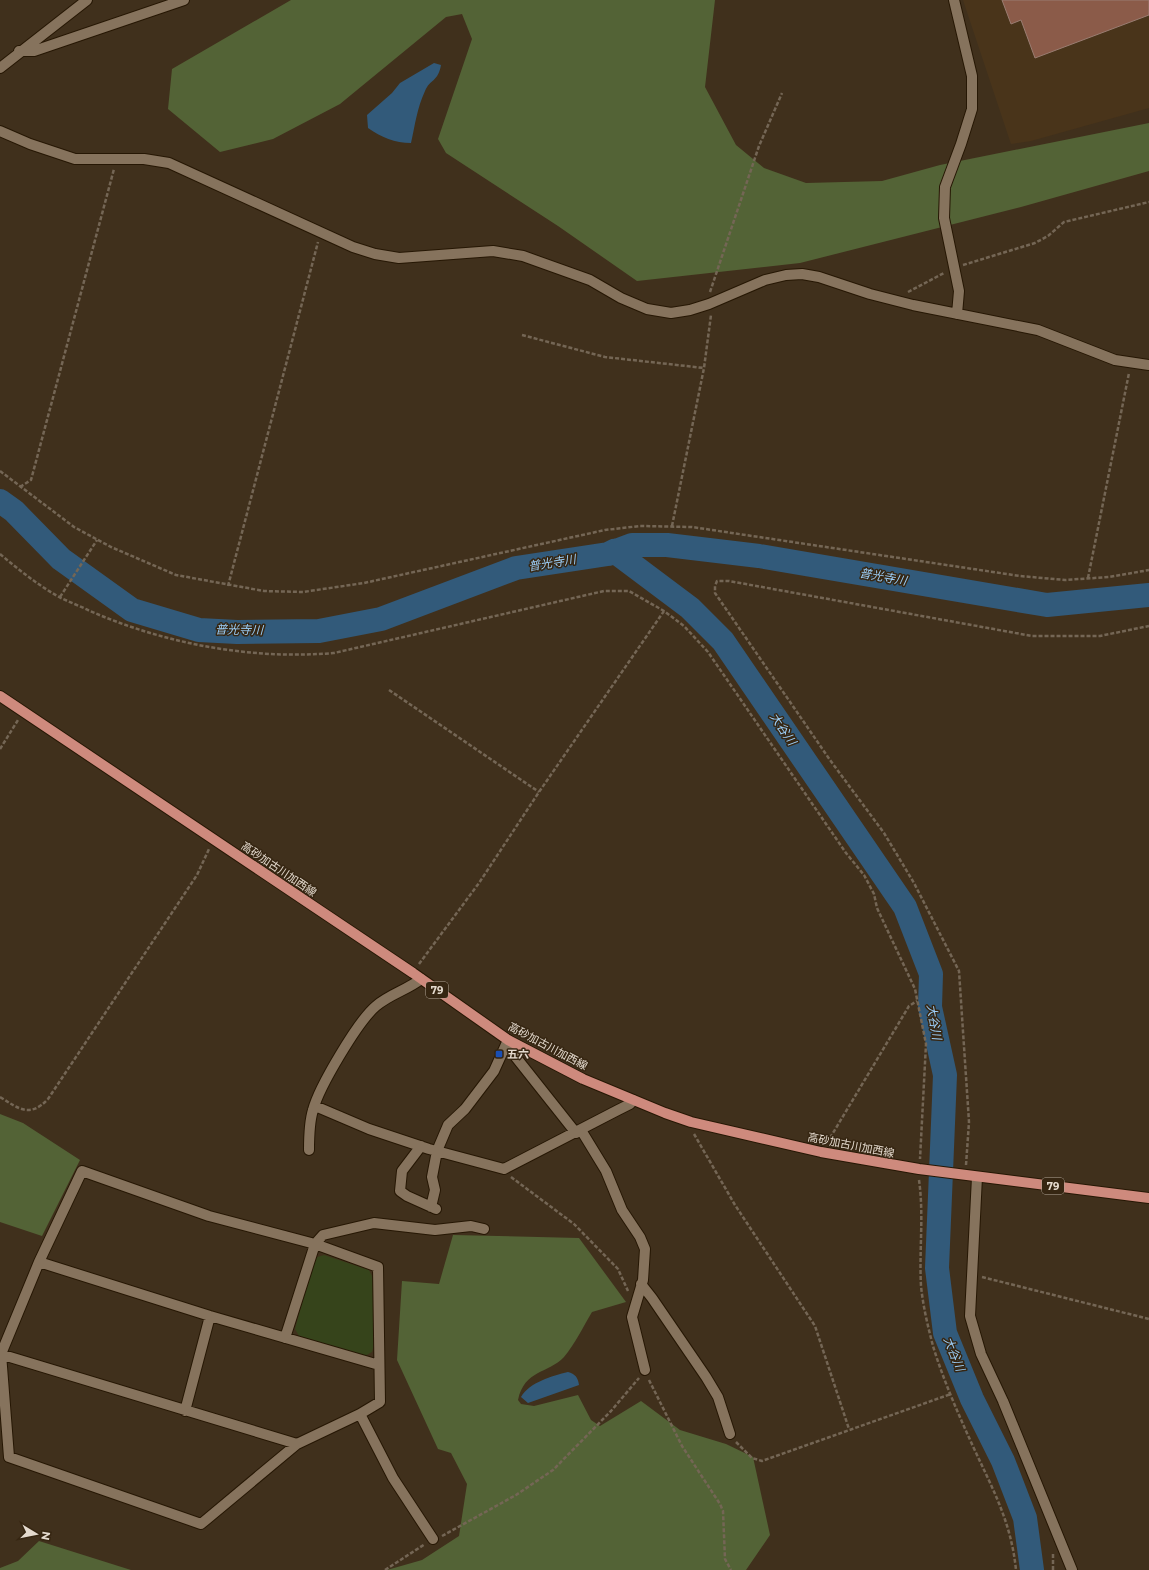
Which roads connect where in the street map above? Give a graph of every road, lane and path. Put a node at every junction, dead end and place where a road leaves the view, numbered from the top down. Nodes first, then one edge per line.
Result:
1 (87, 0) edge
2 (184, 0) edge
3 (954, 0) edge
4 (19, 51) junction
5 (0, 68) edge
6 (0, 131) edge
7 (117, 158) junction
8 (1149, 202) edge
9 (321, 232) junction
10 (954, 268) junction
11 (902, 302) junction
12 (957, 314) junction
13 (522, 335) dead end
14 (1131, 362) junction
15 (1149, 365) edge
16 (704, 368) dead end
17 (0, 472) edge
18 (20, 487) junction
19 (97, 540) junction
20 (0, 554) edge
21 (1149, 570) edge
22 (1088, 578) junction
23 (228, 586) junction
24 (60, 597) junction
25 (664, 611) junction
26 (1149, 626) edge
27 (389, 690) dead end
28 (0, 696) edge
29 (23, 712) junction
30 (0, 749) edge
31 (539, 792) junction
32 (214, 839) junction
33 (417, 976) junction
34 (917, 1001) junction
35 (508, 1043) junction
36 (0, 1097) edge
37 (633, 1100) junction
38 (314, 1106) junction
39 (691, 1122) junction
40 (579, 1131) junction
41 (422, 1146) junction
42 (309, 1150) dead end
43 (437, 1151) junction
44 (821, 1152) junction
45 (504, 1169) junction
46 (922, 1169) junction
47 (962, 1174) junction
48 (977, 1177) junction
49 (1149, 1198) edge
50 (484, 1229) dead end
51 (315, 1244) junction
52 (39, 1262) junction
53 (973, 1276) junction
54 (641, 1284) junction
55 (636, 1299) junction
56 (210, 1316) junction
57 (1149, 1319) edge
58 (285, 1338) junction
59 (0, 1354) edge
60 (379, 1365) junction
61 (645, 1370) junction
62 (951, 1394) junction
63 (185, 1411) junction
64 (360, 1414) junction
65 (849, 1429) junction
66 (730, 1434) joint
67 (297, 1444) junction
68 (433, 1539) junction
69 (385, 1570) edge
70 (731, 1570) edge
71 (1016, 1570) edge
72 (1072, 1570) edge

1 - 4 street
2 - 4 street
3 - 10 street
4 - 5 street
6 - 7 street
7 - 9 street
7 - 18 path
8 - 10 path
9 - 11 street
9 - 23 path
10 - 11 path
10 - 12 street
11 - 12 street
12 - 14 street
13 - 16 path
14 - 15 street
14 - 22 path
17 - 18 path
18 - 19 path
19 - 23 path
19 - 24 path
20 - 24 path
21 - 22 path
22 - 23 path
24 - 25 path
25 - 31 path
25 - 34 path
26 - 47 path
27 - 31 path
28 - 29 main road, 高砂加古川加西線 / 79
29 - 30 path
29 - 32 main road, 高砂加古川加西線 / 79
31 - 33 path
32 - 33 main road, 高砂加古川加西線 / 79
32 - 36 path
33 - 35 main road, 高砂加古川加西線 / 79
33 - 38 street
34 - 44 path
34 - 46 path
35 - 37 main road, 高砂加古川加西線 / 79
35 - 40 street
35 - 43 street
37 - 39 main road, 高砂加古川加西線 / 79
37 - 40 street
38 - 41 street
38 - 42 street
39 - 44 main road, 高砂加古川加西線 / 79
39 - 65 path
40 - 45 street
40 - 54 street
41 - 43 street
41 - 43 street
43 - 45 street
44 - 46 main road, 高砂加古川加西線 / 79
45 - 55 path
46 - 47 main road, 高砂加古川加西線 / 79
46 - 62 path
47 - 48 main road, 高砂加古川加西線 / 79
48 - 49 main road, 高砂加古川加西線 / 79
48 - 53 street
50 - 51 street
51 - 52 street
51 - 58 street
51 - 60 street
52 - 56 street
52 - 59 street
53 - 57 path
53 - 72 street
54 - 55 street
54 - 66 street
55 - 61 street
56 - 58 street
56 - 63 street
58 - 60 street
59 - 63 street
59 - 67 street
60 - 64 street
61 - 68 path
61 - 70 path
62 - 65 path
62 - 71 path
63 - 67 street
64 - 67 street
64 - 68 street
65 - 66 path
68 - 69 path

